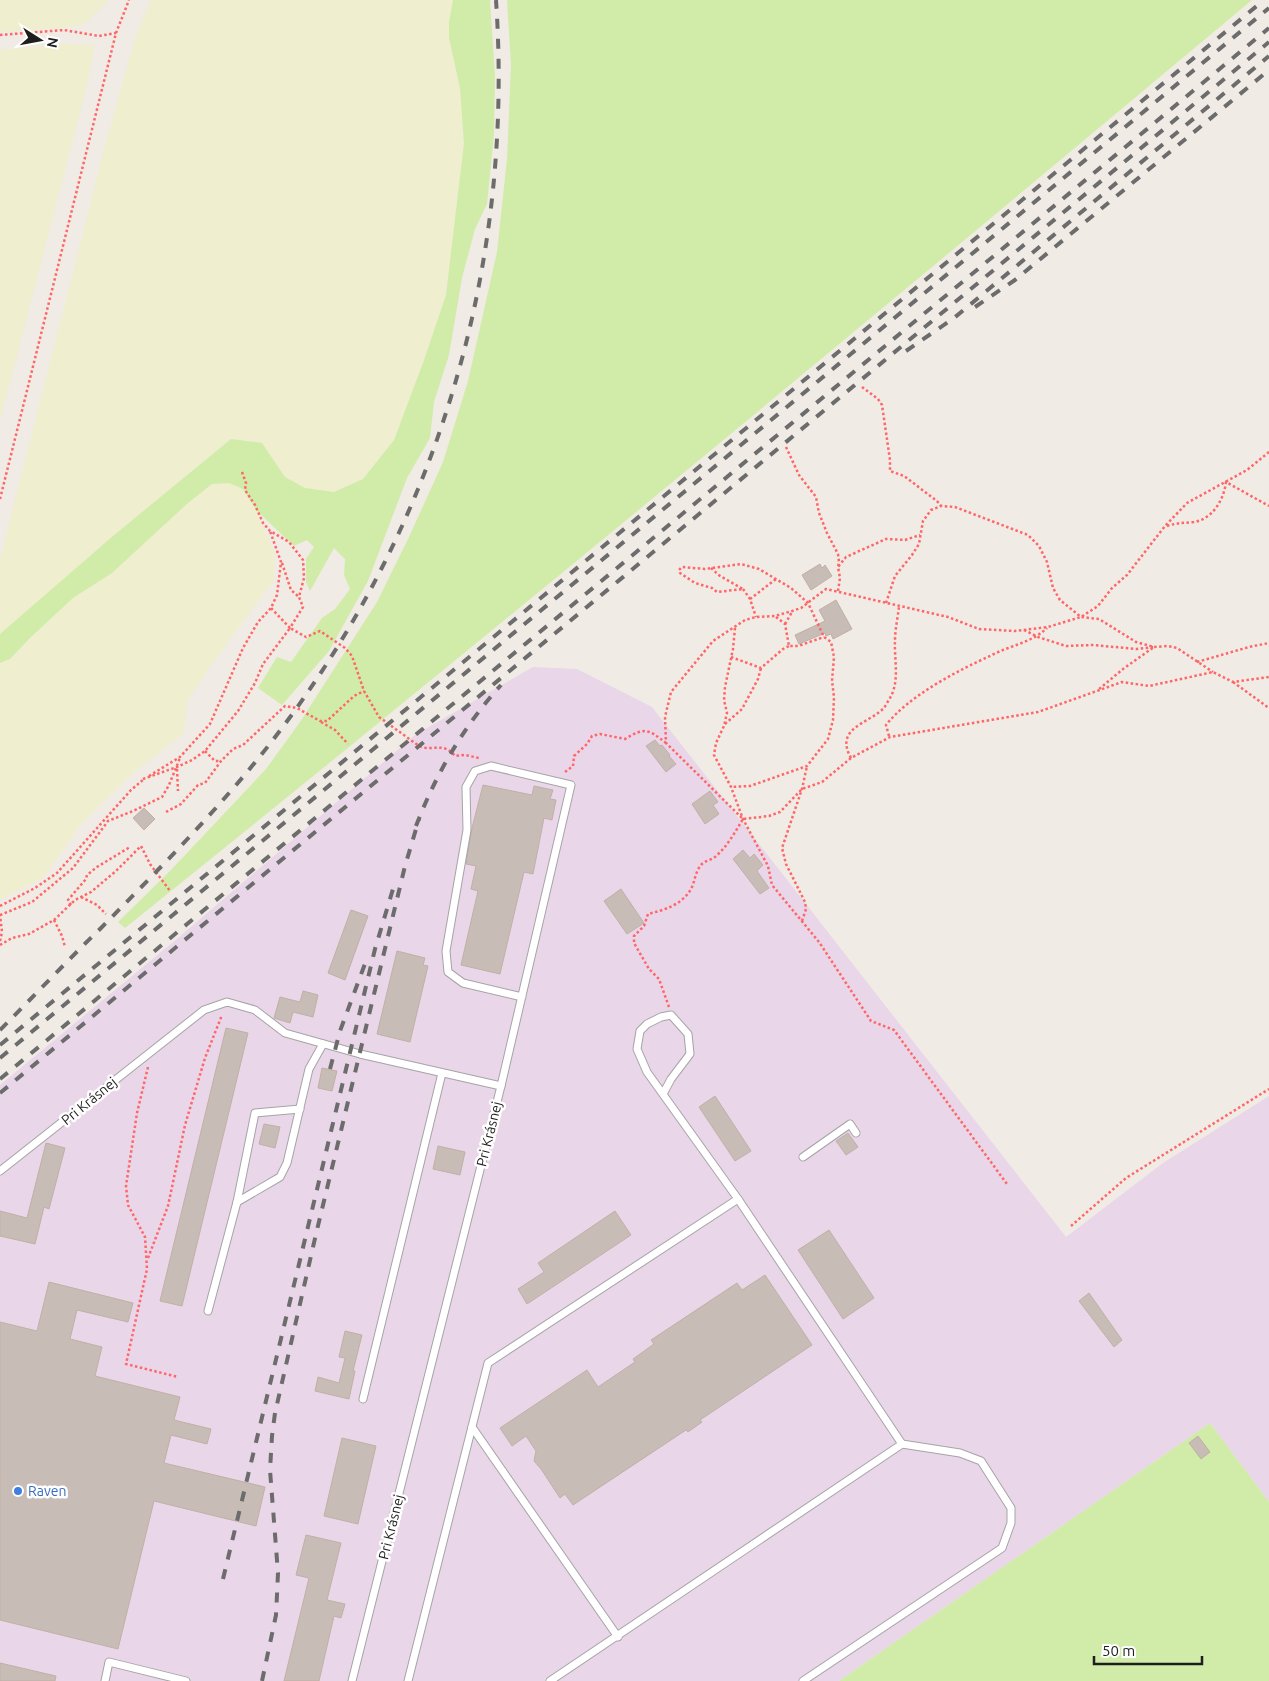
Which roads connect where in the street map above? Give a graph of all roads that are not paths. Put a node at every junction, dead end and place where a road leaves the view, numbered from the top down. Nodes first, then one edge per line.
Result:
1 (522, 997) junction
2 (323, 1044) junction
3 (442, 1073) junction
4 (501, 1086) junction
5 (663, 1094) junction
6 (300, 1109) junction
7 (856, 1133) dead end
8 (803, 1156) dead end
9 (0, 1172) edge
10 (738, 1199) junction
11 (237, 1202) junction
12 (208, 1311) dead end
13 (362, 1399) dead end
14 (472, 1427) junction
15 (902, 1444) junction
16 (618, 1637) junction
17 (105, 1681) edge
18 (186, 1681) edge
19 (352, 1681) edge
20 (408, 1681) edge
21 (550, 1681) edge
22 (803, 1681) edge

1 - 1 lane
1 - 4 lane
2 - 3 lane, Pri Krásnej
2 - 6 lane
2 - 9 lane, Pri Krásnej
3 - 4 lane, Pri Krásnej
3 - 13 lane
4 - 19 lane, Pri Krásnej
5 - 5 lane
5 - 10 lane
6 - 11 lane
6 - 11 lane
7 - 8 lane
10 - 14 lane
10 - 15 lane
11 - 12 lane
14 - 16 lane
14 - 20 lane
15 - 16 lane
15 - 22 lane
16 - 21 lane
17 - 18 lane

